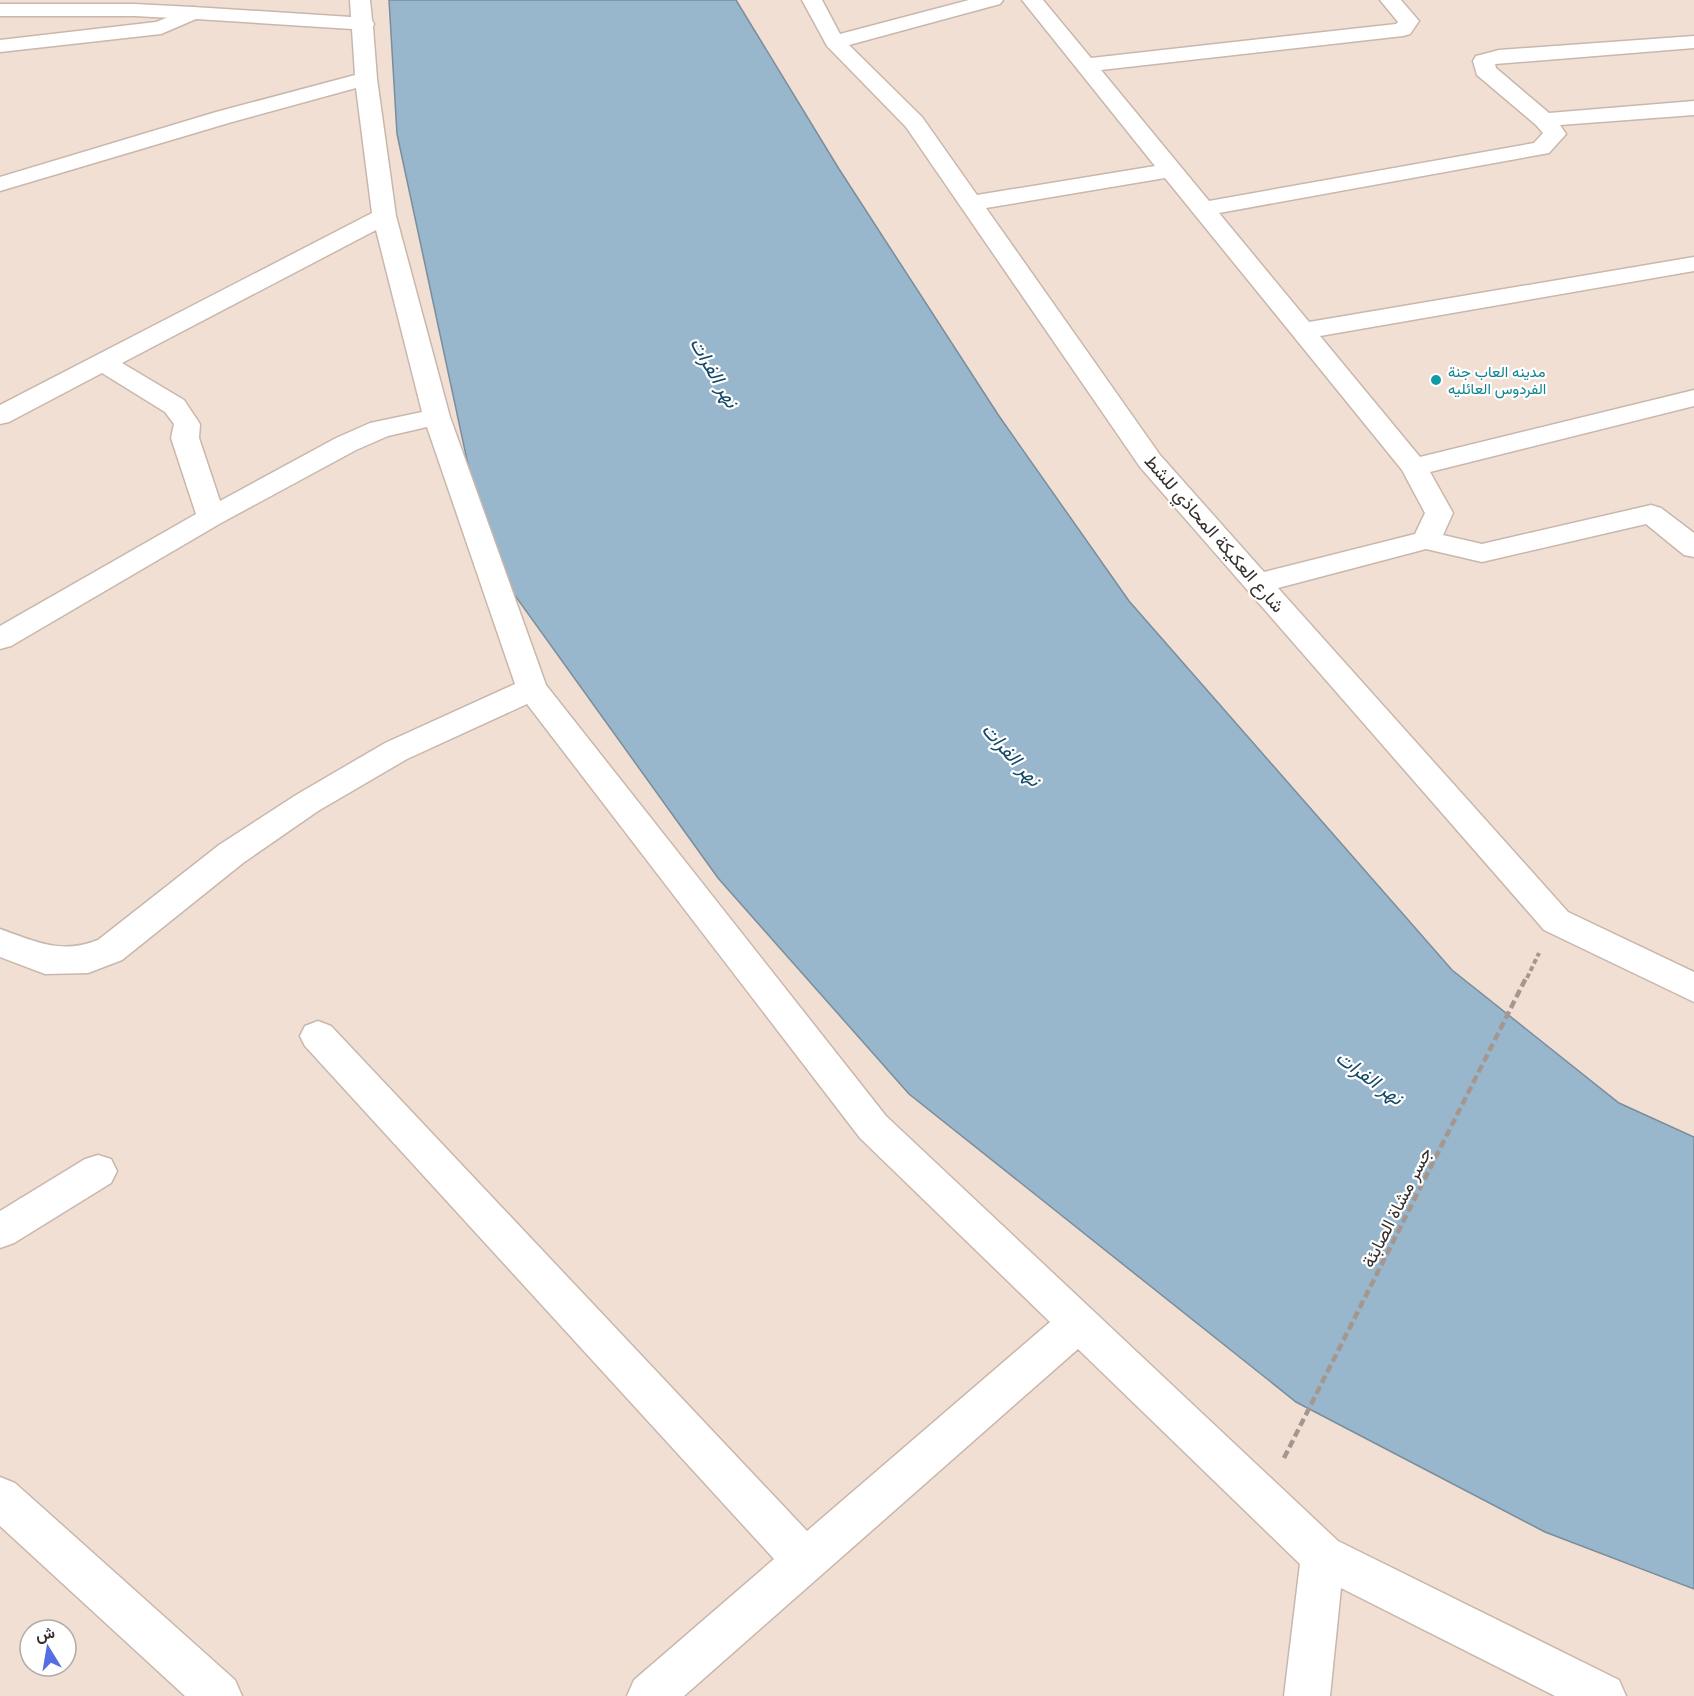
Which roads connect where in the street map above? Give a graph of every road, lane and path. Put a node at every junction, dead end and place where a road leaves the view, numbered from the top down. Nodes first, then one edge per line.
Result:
1 (812, 0) edge
2 (993, 0) edge
3 (1032, 0) edge
4 (1390, 0) edge
5 (0, 10) edge
6 (362, 12) edge
7 (193, 13) junction
8 (834, 42) junction
9 (1694, 42) edge
10 (0, 46) edge
11 (1085, 65) junction
12 (366, 79) junction
13 (1694, 108) edge
14 (1544, 120) junction
15 (1172, 170) junction
16 (0, 184) edge
17 (971, 203) junction
18 (1205, 210) junction
19 (384, 216) junction
20 (1694, 264) edge
21 (1303, 331) junction
22 (102, 362) junction
23 (1694, 398) edge
24 (0, 416) edge
25 (437, 417) junction
26 (1414, 467) junction
27 (211, 517) junction
28 (1426, 540) junction
29 (1694, 548) edge
30 (1259, 583) junction
31 (0, 639) edge
32 (532, 689) junction
33 (0, 943) edge
34 (1694, 988) edge
35 (1519, 993) dead end
36 (318, 1036) dead end
37 (98, 1171) dead end
38 (0, 1231) edge
39 (1079, 1323) junction
40 (1297, 1432) dead end
41 (0, 1498) edge
42 (1323, 1556) junction
43 (805, 1561) junction
44 (219, 1696) edge
45 (650, 1696) edge
46 (1307, 1696) edge
47 (1603, 1696) edge

1 - 8 street, شارع العكيكة المحاذي للشط
2 - 8 street
3 - 11 street
4 - 11 street
5 - 7 street
6 - 7 street
6 - 12 street
7 - 10 street
8 - 17 street, شارع العكيكة المحاذي للشط
9 - 14 street
11 - 15 street
12 - 16 street
12 - 19 street
13 - 14 street
14 - 18 street
15 - 17 street
15 - 18 street
17 - 30 street, شارع العكيكة المحاذي للشط
18 - 21 street
19 - 22 street
19 - 25 street
20 - 21 street
21 - 26 street
22 - 24 street
22 - 27 street
23 - 26 street
25 - 27 street
25 - 32 street
26 - 28 street
27 - 31 street
28 - 29 street
28 - 30 street
30 - 34 street, شارع العكيكة المحاذي للشط
32 - 33 street
32 - 39 street
35 - 40 path, جسر مشاة الصابئة
36 - 43 street
37 - 38 street
39 - 42 street
39 - 43 street
41 - 44 street
42 - 46 street
42 - 47 street
43 - 45 street

